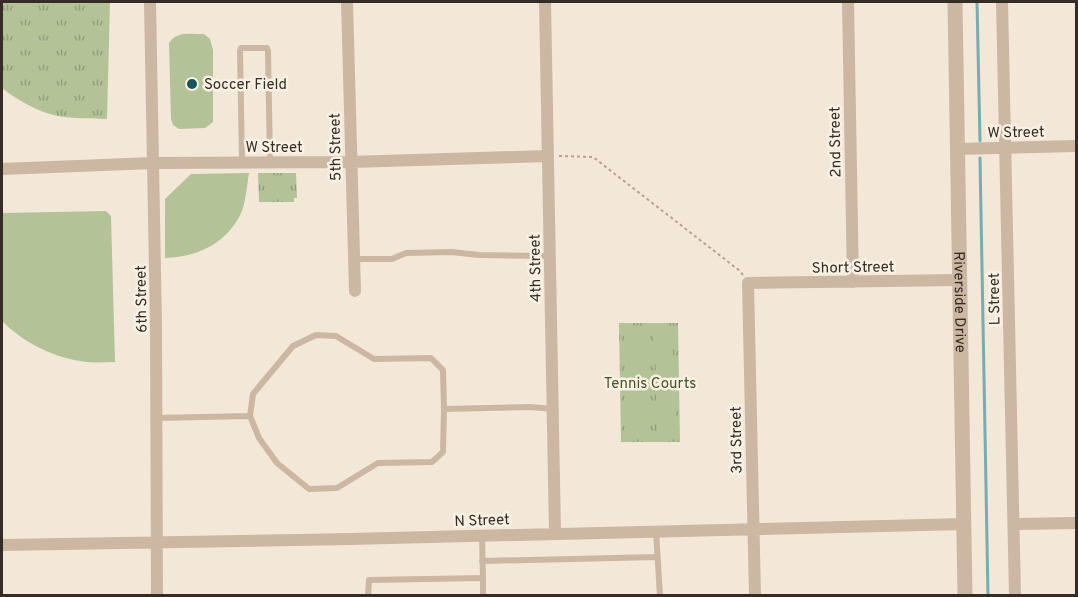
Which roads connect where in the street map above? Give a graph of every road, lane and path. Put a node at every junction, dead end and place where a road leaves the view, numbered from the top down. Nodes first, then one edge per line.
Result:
1 (150, 2) edge
2 (347, 2) edge
3 (544, 2) edge
4 (848, 2) edge
5 (1002, 2) edge
6 (955, 4) edge
7 (1077, 146) edge
8 (1005, 147) junction
9 (957, 149) junction
10 (547, 156) junction
11 (270, 162) junction
12 (351, 162) junction
13 (153, 163) junction
14 (242, 163) junction
15 (2, 169) edge
16 (549, 256) junction
17 (354, 259) junction
18 (959, 280) junction
19 (853, 282) junction
20 (748, 283) junction
21 (355, 291) dead end
22 (444, 409) junction
23 (553, 409) junction
24 (250, 416) junction
25 (157, 418) junction
26 (1077, 523) edge
27 (964, 524) junction
28 (1014, 524) junction
29 (753, 529) junction
30 (656, 531) junction
31 (555, 533) junction
32 (482, 535) junction
33 (156, 542) junction
34 (2, 545) edge
35 (657, 557) junction
36 (482, 561) junction
37 (483, 578) junction
38 (157, 596) edge
39 (368, 596) edge
40 (483, 596) edge
41 (660, 596) edge
42 (755, 596) edge
43 (965, 596) edge
44 (1015, 596) edge

1 - 13 street, 6th Street
2 - 12 street, 5th Street
3 - 10 street, 4th Street
4 - 19 street, 2nd Street
5 - 8 street, L Street
6 - 9 street, Riverside Drive
7 - 8 street, W Street
8 - 9 street, W Street
8 - 28 street, L Street
9 - 18 street, Riverside Drive
10 - 12 street, W Street
10 - 16 street, 4th Street
10 - 20 path
11 - 12 street, W Street
11 - 14 street, W Street
11 - 14 lane
12 - 17 street, 5th Street
13 - 14 street, W Street
13 - 15 street, W Street
13 - 25 street, 6th Street
16 - 17 lane
16 - 23 street, 4th Street
17 - 21 street, 5th Street
18 - 19 street, Short Street
18 - 27 street, Riverside Drive
19 - 20 street, Short Street
20 - 29 street, 3rd Street
22 - 23 lane
22 - 24 lane
22 - 24 lane
23 - 31 street, 4th Street
24 - 25 lane
25 - 33 street, 6th Street
26 - 28 street
27 - 29 street, N Street
27 - 43 street, Riverside Drive
28 - 44 street, L Street
29 - 30 street, N Street
29 - 42 street, 3rd Street
30 - 31 street, N Street
30 - 35 lane
31 - 32 street, N Street
32 - 33 street, N Street
32 - 36 lane
33 - 34 street, N Street
33 - 38 street, 6th Street
35 - 36 lane
35 - 41 lane
36 - 37 lane
37 - 39 lane
37 - 40 lane

